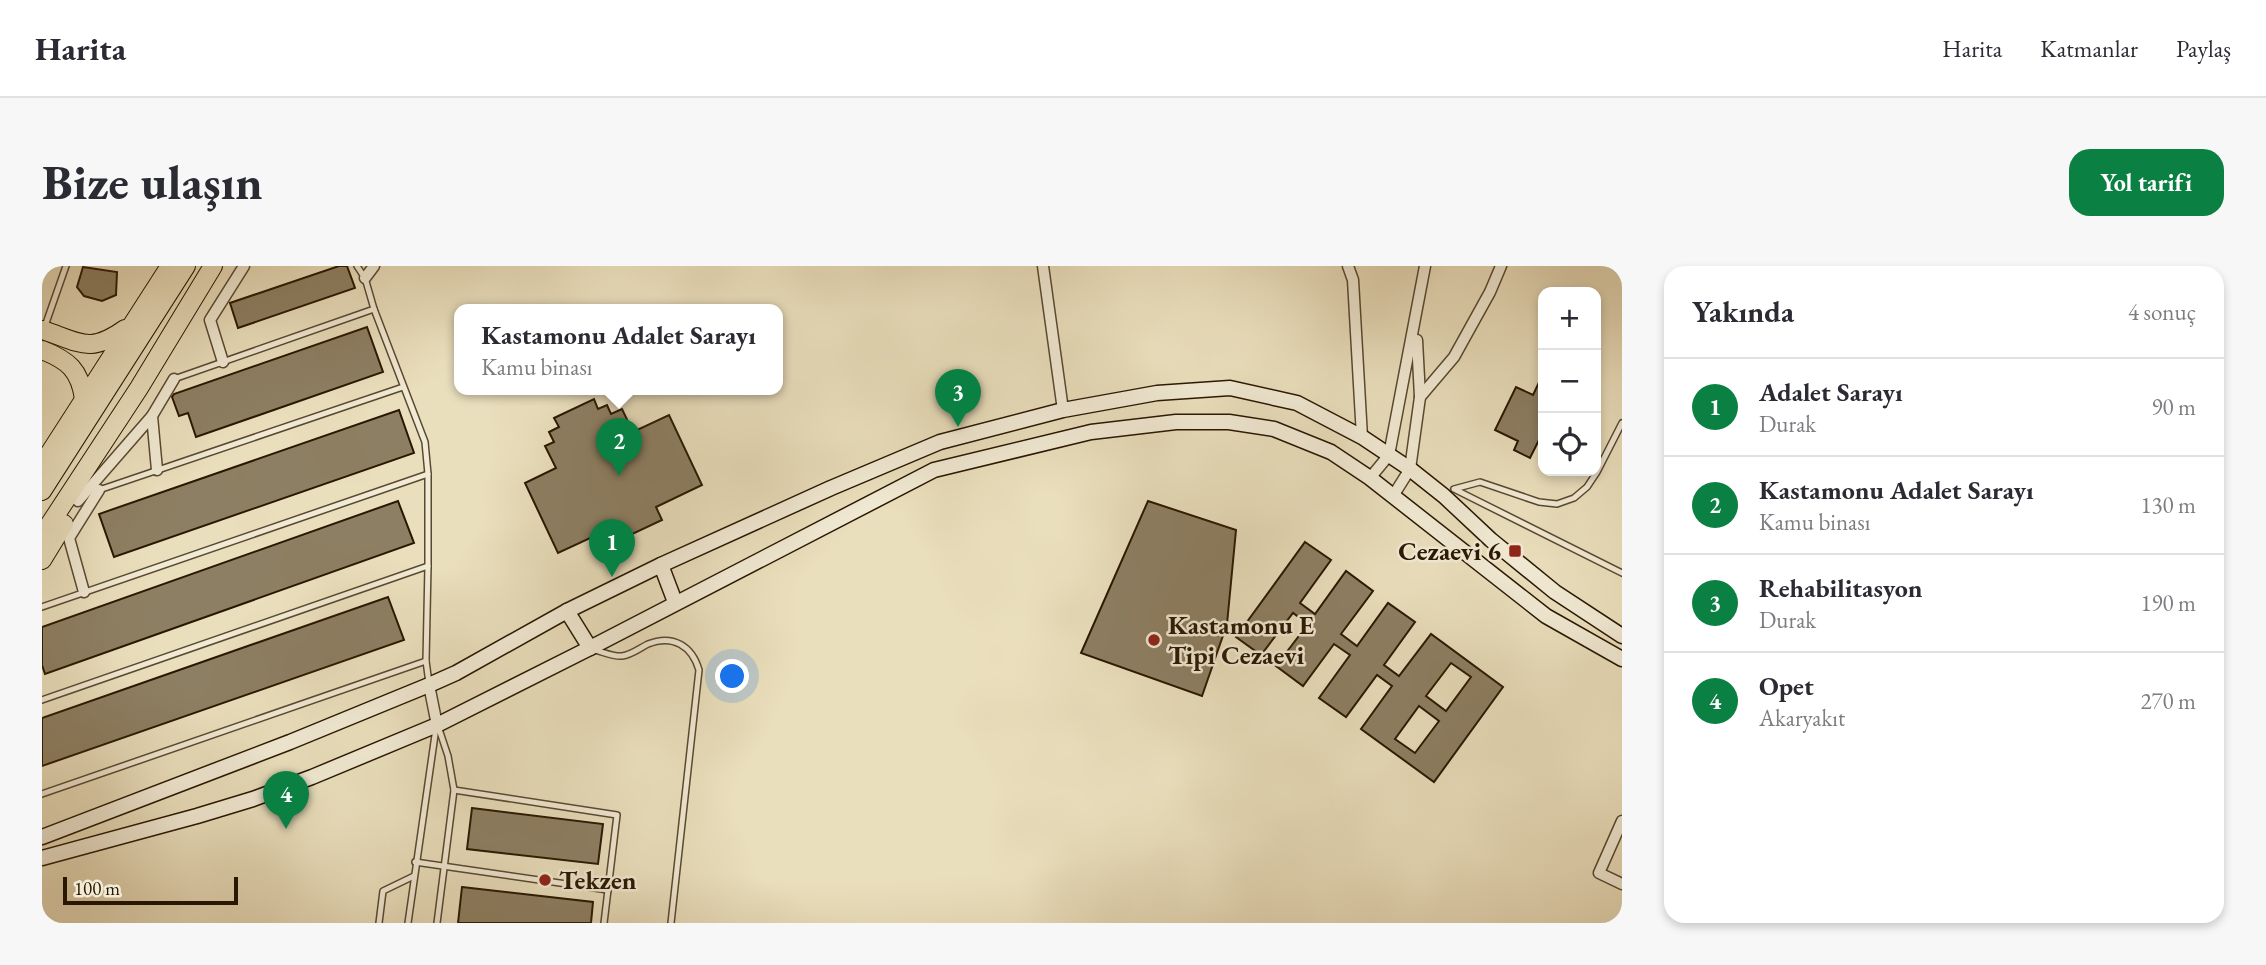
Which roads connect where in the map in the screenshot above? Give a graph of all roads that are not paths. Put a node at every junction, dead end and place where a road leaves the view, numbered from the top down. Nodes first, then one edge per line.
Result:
1 (66, 266) edge
2 (170, 266) edge
3 (186, 266) edge
4 (213, 266) edge
5 (244, 266) edge
6 (357, 266) edge
7 (374, 266) edge
8 (1043, 266) edge
9 (1348, 266) edge
10 (1425, 266) edge
11 (1501, 266) edge
12 (365, 278) junction
13 (373, 309) junction
14 (134, 323) junction
15 (1416, 323) junction
16 (43, 331) edge
17 (42, 350) edge
18 (223, 362) junction
19 (174, 379) joint
20 (403, 387) junction
21 (139, 388) junction
22 (1420, 397) junction
23 (84, 399) junction
24 (1063, 410) junction
25 (152, 416) junction
26 (1622, 424) edge
27 (1362, 437) junction
28 (1389, 455) junction
29 (42, 465) edge
30 (1410, 469) junction
31 (157, 470) junction
32 (428, 474) junction
33 (1370, 478) junction
34 (99, 490) joint
35 (42, 491) edge
36 (1449, 493) junction
37 (1393, 496) junction
38 (78, 501) junction
39 (42, 536) edge
40 (42, 560) edge
41 (661, 565) junction
42 (428, 566) junction
43 (1622, 573) edge
44 (83, 592) junction
45 (676, 602) junction
46 (42, 607) edge
47 (567, 611) junction
48 (1622, 636) edge
49 (590, 648) junction
50 (1622, 659) edge
51 (426, 661) junction
52 (429, 685) junction
53 (42, 700) edge
54 (437, 725) junction
55 (454, 790) junction
56 (42, 794) edge
57 (1622, 821) edge
58 (42, 837) edge
59 (42, 858) edge
60 (415, 862) junction
61 (444, 866) junction
62 (414, 876) junction
63 (1622, 884) edge
64 (608, 890) junction
65 (379, 923) edge
66 (408, 923) edge
67 (438, 923) edge
68 (604, 923) edge
69 (671, 923) edge

1 - 16 lane
2 - 14 highway
3 - 35 highway
4 - 21 highway
5 - 18 street
6 - 12 lane
7 - 12 street
8 - 24 street
9 - 27 street
10 - 15 street
11 - 22 street
12 - 13 lane
13 - 18 lane
13 - 20 lane
14 - 16 highway
14 - 23 highway
15 - 22 street
15 - 28 street
17 - 23 highway
18 - 19 lane
19 - 25 street
20 - 31 lane
20 - 32 lane
21 - 38 highway
21 - 39 highway
22 - 30 street
23 - 29 highway
24 - 27 main road
24 - 41 main road
25 - 31 street
25 - 38 street
26 - 36 lane
27 - 28 main road
28 - 30 main road
28 - 33 street
30 - 36 main road
30 - 37 street
31 - 34 lane
32 - 42 lane
32 - 44 lane
33 - 37 main road
33 - 45 main road
34 - 44 street
36 - 43 lane
36 - 48 main road
37 - 50 main road
38 - 40 highway
41 - 45 main road
41 - 47 main road
42 - 51 lane
42 - 53 lane
44 - 46 lane
45 - 49 main road
47 - 49 main road
47 - 52 main road
49 - 54 main road
49 - 69 lane
51 - 52 lane
51 - 56 lane
52 - 54 street
52 - 58 main road
54 - 55 lane
54 - 59 main road
54 - 60 lane
55 - 61 lane
55 - 64 lane
57 - 63 street
60 - 61 lane
60 - 62 lane
61 - 64 lane
61 - 67 lane
62 - 65 lane
62 - 66 lane
64 - 68 lane

